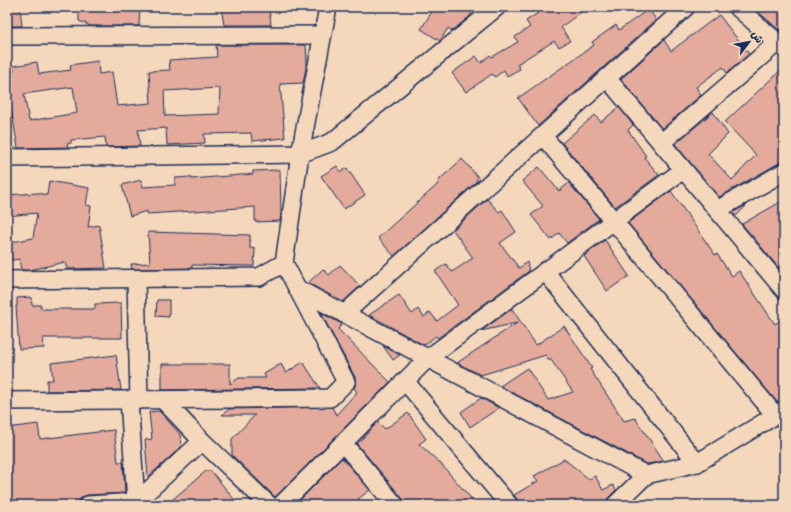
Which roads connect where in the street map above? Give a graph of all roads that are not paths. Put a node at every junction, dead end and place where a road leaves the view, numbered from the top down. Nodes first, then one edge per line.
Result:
1 (497, 7) edge
2 (686, 7) edge
3 (737, 7) edge
4 (326, 8) edge
5 (322, 35) junction
6 (7, 36) edge
7 (781, 45) edge
8 (607, 78) junction
9 (543, 136) junction
10 (661, 143) junction
11 (300, 154) junction
12 (7, 158) edge
13 (683, 170) junction
14 (784, 172) edge
15 (717, 210) junction
16 (613, 221) junction
17 (284, 263) junction
18 (545, 271) junction
19 (136, 278) junction
20 (7, 280) edge
21 (298, 289) junction
22 (784, 290) edge
23 (344, 314) junction
24 (428, 358) junction
25 (405, 381) junction
26 (134, 400) junction
27 (163, 400) junction
28 (7, 401) edge
29 (780, 413) edge
30 (202, 441) junction
31 (342, 443) junction
32 (697, 463) junction
33 (646, 475) junction
34 (136, 504) edge
35 (88, 505) edge
36 (269, 505) edge
37 (281, 505) edge
38 (395, 505) edge
39 (509, 505) edge
40 (615, 505) edge

1 - 11 street
2 - 8 street
3 - 7 street
4 - 5 street
5 - 6 street
5 - 11 street
7 - 10 street
8 - 9 street
8 - 10 street
9 - 16 street
9 - 23 street
10 - 13 street
11 - 12 street
11 - 17 street
13 - 15 street
13 - 16 street
14 - 15 street
15 - 22 street
16 - 18 street
16 - 29 street
17 - 19 street
17 - 21 street
18 - 24 street
18 - 32 street
19 - 20 street
19 - 26 street
21 - 23 street
21 - 27 street
23 - 24 street
24 - 25 street
24 - 33 street
25 - 31 street
25 - 39 street
26 - 27 street
26 - 28 street
26 - 34 street
27 - 30 street
29 - 32 street
30 - 34 street
30 - 36 street
31 - 37 street
31 - 38 street
32 - 33 street
33 - 40 street
34 - 35 street

